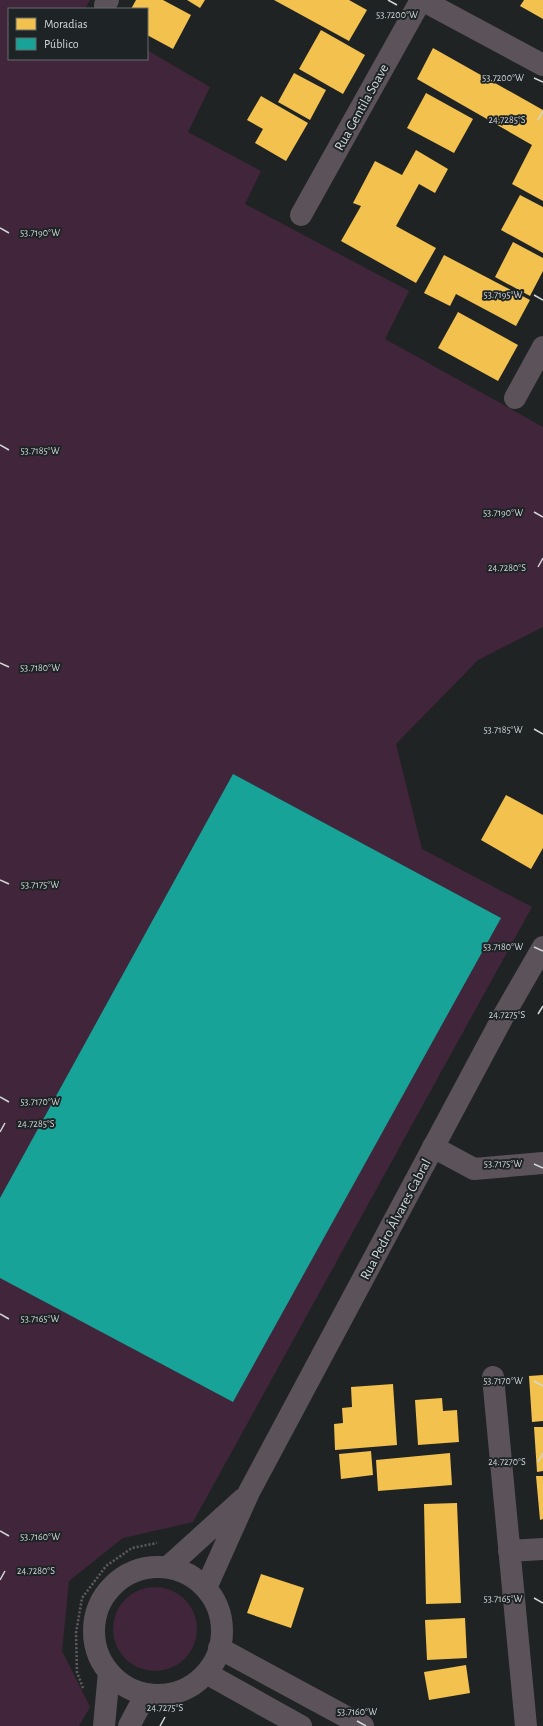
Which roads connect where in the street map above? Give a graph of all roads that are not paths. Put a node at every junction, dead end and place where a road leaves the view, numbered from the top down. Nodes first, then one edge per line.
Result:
1 (422, 0) edge
2 (543, 65) edge
3 (302, 215) dead end
4 (543, 347) edge
5 (515, 398) dead end
6 (543, 947) edge
7 (433, 1147) junction
8 (543, 1164) edge
9 (493, 1377) dead end
10 (249, 1492) junction
11 (543, 1549) edge
12 (509, 1551) junction
13 (168, 1567) junction
14 (206, 1588) junction
15 (219, 1648) junction
16 (109, 1672) junction
17 (206, 1673) junction
18 (146, 1694) junction
19 (104, 1726) edge
20 (129, 1726) edge
21 (301, 1726) edge
22 (363, 1726) edge
23 (526, 1726) edge

1 - 2 street
1 - 3 street, Rua Gentila Soave
4 - 5 street
6 - 7 street, Rua Pedro Álvares Cabral
7 - 8 street
7 - 10 street, Rua Pedro Álvares Cabral
9 - 12 street
10 - 13 street, Rua Pedro Álvares Cabral
10 - 14 street, Rua Pedro Álvares Cabral
11 - 12 street
12 - 23 street
13 - 14 street
13 - 16 street
14 - 15 street
15 - 17 street
15 - 22 street
16 - 18 street
16 - 19 street
17 - 18 street
17 - 21 street
18 - 20 street

